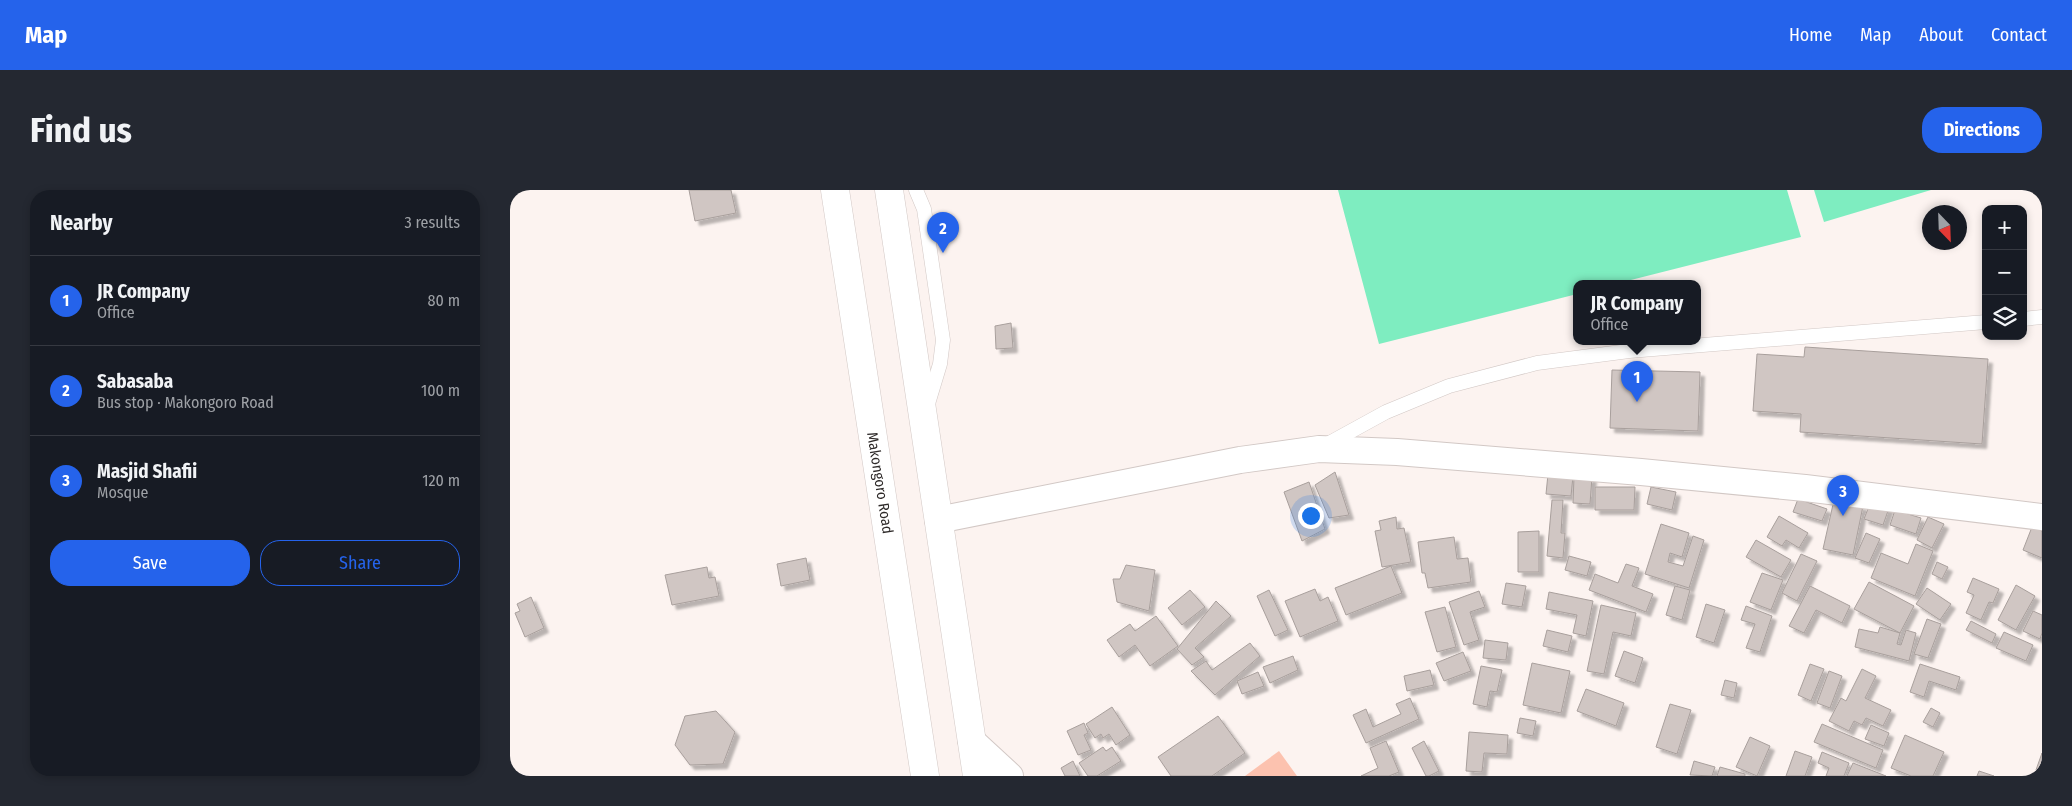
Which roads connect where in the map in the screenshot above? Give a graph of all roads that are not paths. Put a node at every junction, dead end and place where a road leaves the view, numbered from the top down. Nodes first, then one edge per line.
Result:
1 (835, 190) edge
2 (889, 190) edge
3 (916, 190) edge
4 (2042, 317) edge
5 (2027, 319) edge
6 (1982, 322) edge
7 (923, 420) junction
8 (1319, 449) junction
9 (2042, 517) edge
10 (938, 520) junction
11 (972, 740) junction
12 (925, 776) edge
13 (977, 776) edge
14 (1010, 776) edge

1 - 12 main road, Makongoro Road
2 - 7 main road
3 - 7 lane
4 - 5 lane
6 - 8 lane
7 - 10 main road
8 - 9 street
8 - 10 street
10 - 11 main road
11 - 13 main road
11 - 14 street

